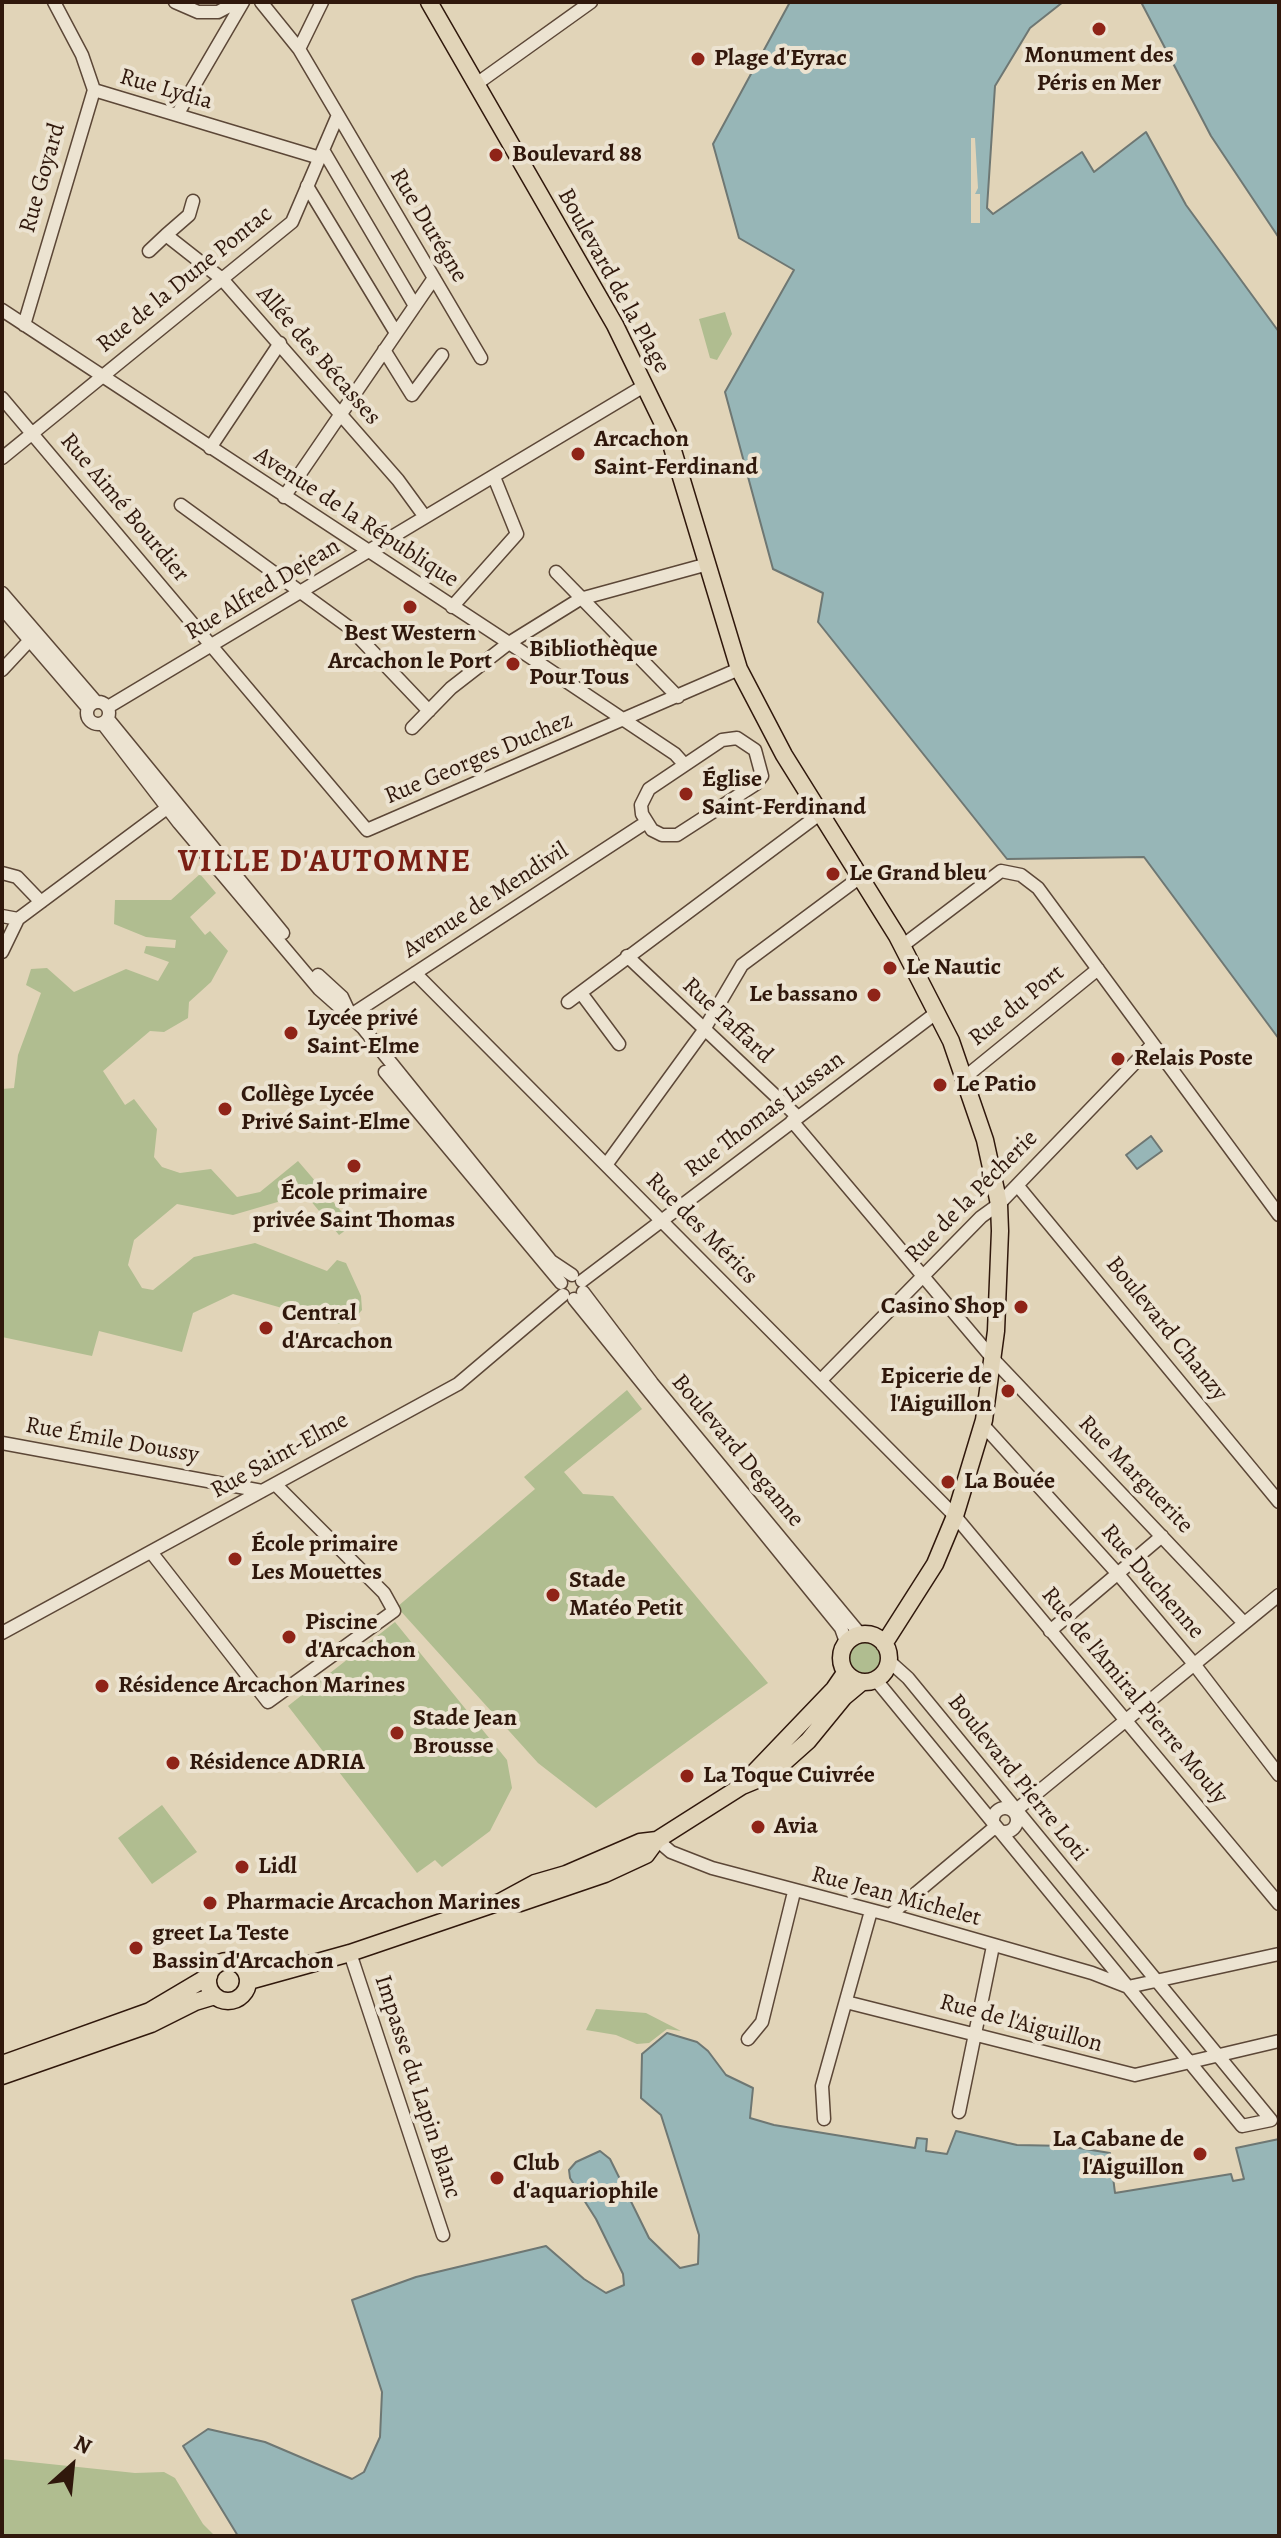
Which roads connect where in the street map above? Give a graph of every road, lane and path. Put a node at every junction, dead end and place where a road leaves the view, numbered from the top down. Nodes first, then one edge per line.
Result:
1 (54, 2) edge
2 (175, 2) edge
3 (237, 2) edge
4 (243, 2) edge
5 (261, 2) edge
6 (322, 2) edge
7 (429, 2) edge
8 (591, 2) edge
9 (299, 49) junction
10 (475, 85) junction
11 (94, 90) junction
12 (177, 115) junction
13 (338, 115) junction
14 (322, 154) junction
15 (307, 186) junction
16 (193, 201) dead end
17 (166, 235) junction
18 (149, 251) dead end
19 (434, 278) junction
20 (222, 279) junction
21 (415, 306) junction
22 (2, 310) edge
23 (24, 325) junction
24 (396, 333) junction
25 (280, 343) junction
26 (384, 350) junction
27 (442, 355) dead end
28 (481, 358) dead end
29 (103, 376) junction
30 (644, 386) junction
31 (2, 398) edge
32 (340, 415) junction
33 (33, 433) junction
34 (210, 448) junction
35 (2, 458) edge
36 (494, 477) junction
37 (284, 497) junction
38 (181, 505) dead end
39 (425, 517) junction
40 (368, 552) junction
41 (708, 564) junction
42 (556, 572) dead end
43 (301, 592) junction
44 (2, 593) edge
45 (580, 599) junction
46 (452, 607) junction
47 (3, 612) edge
48 (29, 641) junction
49 (509, 643) junction
50 (212, 647) junction
51 (739, 669) junction
52 (2, 670) edge
53 (678, 697) junction
54 (429, 711) junction
55 (101, 712) junction
56 (625, 721) junction
57 (412, 728) dead end
58 (774, 738) junction
59 (755, 750) junction
60 (684, 764) junction
61 (167, 808) junction
62 (821, 813) junction
63 (645, 823) junction
64 (367, 830) joint
65 (2, 873) edge
66 (859, 878) junction
67 (41, 902) junction
68 (2, 916) edge
69 (18, 919) junction
70 (902, 946) junction
71 (2, 952) edge
72 (627, 956) junction
73 (1098, 969) junction
74 (415, 973) junction
75 (581, 993) junction
76 (568, 1002) dead end
77 (936, 1013) junction
78 (351, 1015) junction
79 (704, 1029) junction
80 (619, 1044) dead end
81 (1153, 1044) junction
82 (964, 1078) junction
83 (795, 1119) junction
84 (606, 1165) junction
85 (1017, 1185) junction
86 (999, 1204) junction
87 (1279, 1215) edge
88 (661, 1221) junction
89 (923, 1276) junction
90 (573, 1288) junction
91 (993, 1359) junction
92 (821, 1380) junction
93 (983, 1425) junction
94 (2, 1443) edge
95 (275, 1484) junction
96 (262, 1491) junction
97 (1279, 1502) edge
98 (955, 1516) junction
99 (1162, 1536) junction
100 (151, 1552) junction
101 (1118, 1574) junction
102 (1279, 1595) edge
103 (1244, 1623) junction
104 (1050, 1631) junction
105 (2, 1633) edge
106 (853, 1638) junction
107 (884, 1644) junction
108 (889, 1661) junction
109 (1194, 1664) junction
110 (845, 1673) junction
111 (869, 1681) junction
112 (1125, 1720) junction
113 (1279, 1775) edge
114 (742, 1786) junction
115 (1015, 1811) junction
116 (995, 1827) junction
117 (657, 1840) junction
118 (794, 1892) junction
119 (1279, 1904) edge
120 (871, 1911) junction
121 (890, 1915) junction
122 (1109, 1924) junction
123 (1090, 1941) junction
124 (993, 1946) junction
125 (350, 1953) junction
126 (1279, 1954) edge
127 (209, 1976) junction
128 (249, 1981) junction
129 (1159, 1983) junction
130 (1128, 1987) junction
131 (215, 1996) junction
132 (846, 2002) junction
133 (975, 2035) junction
134 (748, 2039) dead end
135 (1279, 2041) edge
136 (1217, 2057) junction
137 (1187, 2063) junction
138 (2, 2064) edge
139 (2, 2076) edge
140 (959, 2112) dead end
141 (824, 2119) dead end
142 (443, 2235) dead end

1 - 11 street, Rue Lydia
2 - 3 street
4 - 12 street
5 - 9 street
6 - 9 street
7 - 10 main road, Boulevard de la Plage
8 - 10 street
9 - 13 street
10 - 30 main road, Boulevard de la Plage
11 - 12 street, Rue Lydia
11 - 23 street, Rue Goyard
12 - 14 street, Rue Lydia
13 - 14 street, Rue de la Dune Pontac
13 - 19 street, Rue Durégne
14 - 15 street, Rue de la Dune Pontac
14 - 21 street
15 - 20 street, Rue de la Dune Pontac
15 - 24 street
16 - 17 street
17 - 18 street
17 - 20 street, Allée des Bécasses
19 - 21 street
19 - 28 street, Rue Durégne
20 - 25 street, Allée des Bécasses
20 - 29 street, Rue de la Dune Pontac
21 - 24 street
22 - 23 street, Avenue de la République
23 - 29 street, Avenue de la République
24 - 26 street
25 - 32 street, Allée des Bécasses
25 - 34 street
26 - 27 street
26 - 32 street
29 - 33 street, Rue de la Dune Pontac
29 - 34 street, Avenue de la République
30 - 36 street, Rue Alfred Dejean
30 - 41 main road, Boulevard de la Plage
31 - 33 street, Rue Aimé Bourdier
32 - 37 street
32 - 39 street, Allée des Bécasses
33 - 35 street, Rue de la Dune Pontac
33 - 50 street, Rue Aimé Bourdier
34 - 37 street, Avenue de la République
36 - 39 street, Rue Alfred Dejean
36 - 46 street
37 - 40 street, Avenue de la République
38 - 43 street
39 - 40 street, Rue Alfred Dejean
40 - 43 street, Rue Alfred Dejean
40 - 46 street, Avenue de la République
41 - 45 street
41 - 51 main road, Boulevard de la Plage
42 - 45 street
43 - 50 street, Rue Alfred Dejean
43 - 54 street
44 - 55 street, Boulevard Deganne
45 - 49 street
45 - 53 street
46 - 49 street, Avenue de la République
47 - 48 street, Boulevard Deganne
48 - 52 street
48 - 55 street, Boulevard Deganne
49 - 54 street
49 - 56 street, Avenue de la République
50 - 55 street, Rue Alfred Dejean
50 - 64 street, Rue Aimé Bourdier
51 - 53 street, Rue Georges Duchez
51 - 58 main road, Boulevard de la Plage
53 - 56 street, Rue Georges Duchez
54 - 57 street
55 - 61 street, Boulevard Deganne
55 - 78 street, Boulevard Deganne
56 - 60 street, Avenue de la République
56 - 64 street, Rue Georges Duchez
58 - 59 street
58 - 62 main road, Boulevard de la Plage
59 - 60 street
59 - 63 street
60 - 63 street
61 - 67 street
61 - 78 street, Boulevard Deganne
62 - 66 main road, Boulevard de la Plage
62 - 72 street
63 - 74 street, Avenue de Mendivil
65 - 67 street
66 - 70 main road, Boulevard de la Plage
66 - 79 street
67 - 69 street
68 - 69 street
69 - 71 street
70 - 73 street
70 - 77 main road, Boulevard de la Plage
72 - 75 street
72 - 79 street, Rue Taffard
73 - 81 street
73 - 82 street, Rue du Port
74 - 78 street, Avenue de Mendivil
74 - 84 street, Rue des Mérics
75 - 76 street
75 - 80 street
77 - 82 main road, Boulevard de la Plage
77 - 83 street, Rue Thomas Lussan
78 - 90 street, Boulevard Deganne
79 - 83 street, Rue Taffard
79 - 84 street
81 - 85 street, Rue de la Pécherie
81 - 87 street
82 - 86 main road, Boulevard de la Plage
83 - 88 street, Rue Thomas Lussan
83 - 89 street, Rue Taffard
84 - 88 street, Rue des Mérics
85 - 86 street, Rue de la Pécherie
85 - 97 street, Boulevard Chanzy
86 - 89 street, Rue de la Pécherie
86 - 91 main road, Boulevard de la Plage
88 - 90 street, Rue Thomas Lussan
88 - 92 street, Rue des Mérics
89 - 91 street, Rue Marguerite
89 - 92 street, Rue de la Pécherie
90 - 95 street, Rue Saint-Elme
90 - 106 street, Boulevard Deganne
91 - 93 main road, Boulevard de la Plage
91 - 99 street, Rue Marguerite
92 - 98 street, Rue des Mérics
93 - 98 main road, Boulevard de la Plage
93 - 101 street, Rue Duchenne
94 - 96 street, Rue Émile Doussy
95 - 96 street, Rue Saint-Elme
95 - 100 street
96 - 100 street, Rue Saint-Elme
98 - 104 street, Rue de l'Amiral Pierre Mouly
98 - 107 main road, Boulevard de la Plage
99 - 101 street
99 - 103 street, Rue Marguerite
100 - 105 street, Rue Saint-Elme
101 - 104 street
101 - 109 street, Rue Duchenne
102 - 103 street
103 - 109 street
104 - 112 street, Rue de l'Amiral Pierre Mouly
106 - 107 main road
106 - 110 main road
107 - 108 main road
108 - 111 main road
108 - 115 street, Boulevard Pierre Loti
109 - 112 street
109 - 113 street, Rue Duchenne
110 - 111 main road
110 - 114 main road
111 - 114 main road
111 - 116 street, Boulevard Pierre Loti
112 - 115 street
112 - 119 street, Rue de l'Amiral Pierre Mouly
114 - 117 main road
115 - 116 street
115 - 122 street, Boulevard Pierre Loti
116 - 121 street
116 - 123 street, Boulevard Pierre Loti
117 - 118 street, Rue Jean Michelet
117 - 125 main road
118 - 120 street, Rue Jean Michelet
118 - 134 street
120 - 121 street, Rue Jean Michelet
120 - 132 street
121 - 124 street, Rue Jean Michelet
122 - 123 street
122 - 129 street, Boulevard Pierre Loti
123 - 130 street, Boulevard Pierre Loti
124 - 130 street, Rue Jean Michelet
124 - 133 street
125 - 128 main road
125 - 142 street, Impasse du Lapin Blanc
126 - 129 street
127 - 128 main road
127 - 131 main road
127 - 138 main road
128 - 131 main road
129 - 130 street
129 - 136 street, Boulevard Pierre Loti
130 - 137 street, Boulevard Pierre Loti
131 - 139 main road
132 - 133 street, Rue de l'Aiguillon
132 - 141 street
133 - 137 street, Rue de l'Aiguillon
133 - 140 street
135 - 136 street
136 - 137 street
136 - 137 street, Boulevard Pierre Loti

